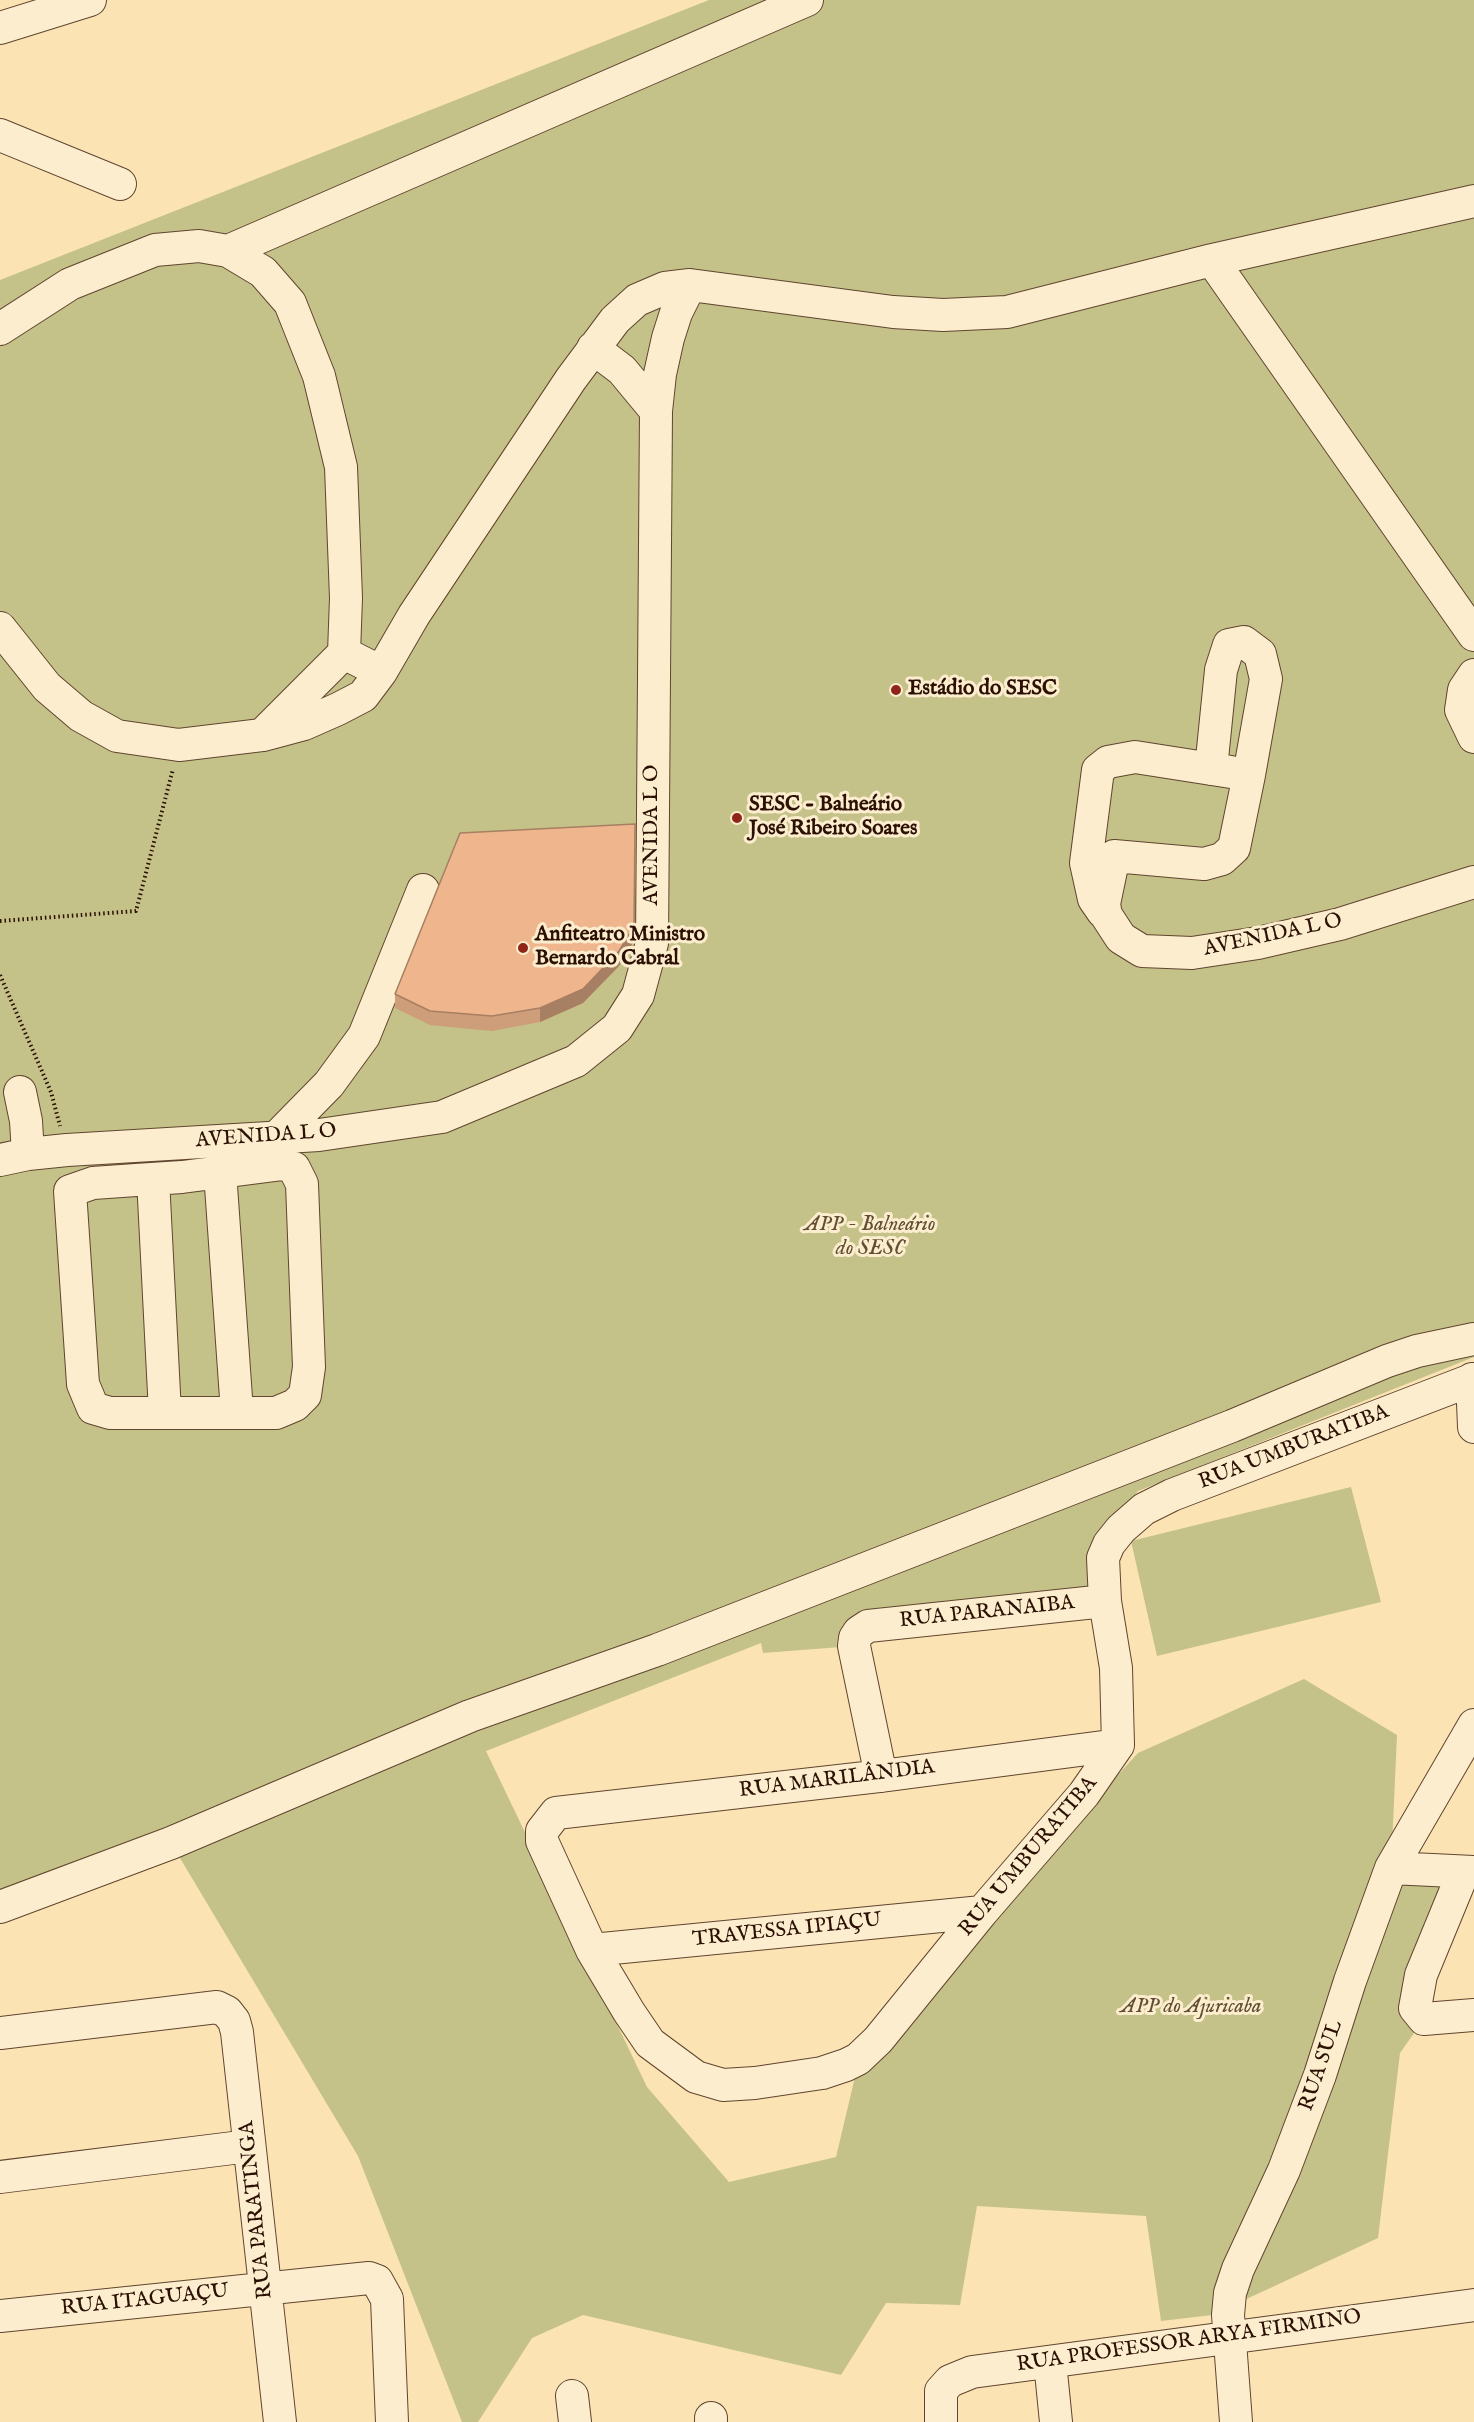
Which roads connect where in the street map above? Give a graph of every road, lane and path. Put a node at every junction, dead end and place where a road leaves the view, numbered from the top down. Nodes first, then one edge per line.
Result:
1 (90, 0) edge
2 (807, 0) edge
3 (0, 28) edge
4 (0, 135) edge
5 (120, 184) dead end
6 (1474, 201) edge
7 (228, 251) junction
8 (1212, 260) junction
9 (690, 285) junction
10 (0, 329) edge
11 (593, 348) junction
12 (656, 411) junction
13 (0, 628) edge
14 (1474, 634) edge
15 (344, 653) junction
16 (381, 672) junction
17 (1474, 675) edge
18 (262, 735) junction
19 (1474, 737) edge
20 (179, 746) junction
21 (1211, 769) junction
22 (1250, 775) junction
23 (1474, 882) edge
24 (423, 891) dead end
25 (1106, 915) junction
26 (0, 921) edge
27 (0, 975) edge
28 (329, 1084) junction
29 (20, 1092) dead end
30 (345, 1131) junction
31 (276, 1138) junction
32 (181, 1144) junction
33 (67, 1150) junction
34 (14, 1157) edge
35 (220, 1172) junction
36 (168, 1178) junction
37 (1474, 1339) edge
38 (1473, 1379) edge
39 (237, 1412) junction
40 (165, 1413) junction
41 (1474, 1427) edge
42 (1105, 1601) junction
43 (1474, 1725) edge
44 (1118, 1745) junction
45 (880, 1776) junction
46 (556, 1813) joint
47 (1391, 1868) junction
48 (1469, 1872) edge
49 (0, 1907) edge
50 (982, 1912) junction
51 (592, 1950) junction
52 (1474, 2015) edge
53 (0, 2033) edge
54 (249, 2146) junction
55 (0, 2177) edge
56 (266, 2289) junction
57 (1474, 2305) edge
58 (0, 2316) edge
59 (1228, 2336) junction
60 (1050, 2362) junction
61 (386, 2421) edge
62 (280, 2422) edge
63 (941, 2422) edge
64 (1056, 2422) edge
65 (1236, 2422) edge

1 - 3 street
2 - 7 street
4 - 5 street
6 - 8 street
7 - 10 street
7 - 15 street
8 - 9 street
8 - 14 street
9 - 11 street
9 - 12 street, AVENIDA L O
11 - 12 street
11 - 16 street
12 - 30 street, AVENIDA L O
13 - 20 street
15 - 16 street
15 - 18 street
16 - 18 street
17 - 19 street
18 - 20 street
20 - 26 path
21 - 22 street
21 - 22 street
21 - 25 street, AVENIDA L O
22 - 25 street
23 - 25 street, AVENIDA L O
24 - 28 street
27 - 33 path
28 - 30 street
28 - 31 street
29 - 34 street
30 - 31 street, AVENIDA L O
31 - 32 street, AVENIDA L O
32 - 33 street, AVENIDA L O
32 - 36 street
33 - 34 street, AVENIDA L O
35 - 36 street
35 - 39 street
35 - 39 street
36 - 40 street
36 - 40 street
37 - 49 street
38 - 41 street
38 - 42 street, RUA UMBURATIBA
39 - 40 street
42 - 44 street, RUA UMBURATIBA
42 - 45 street, RUA PARANAIBA
43 - 47 street, RUA SUL
44 - 45 street, RUA MARILÂNDIA
44 - 50 street, RUA UMBURATIBA
45 - 46 street, RUA MARILÂNDIA
46 - 51 street, RUA UMBURATIBA
47 - 48 street
47 - 59 street, RUA SUL
48 - 52 street
50 - 51 street, TRAVESSA IPIAÇU
50 - 51 street, RUA UMBURATIBA
53 - 54 street, RUA PARATINGA
54 - 55 street
54 - 56 street, RUA PARATINGA
56 - 58 street, RUA ITAGUAÇU
56 - 61 street, RUA ITAGUAÇU
56 - 62 street, RUA PARATINGA
57 - 59 street, RUA PROFESSOR ARYA FIRMINO
59 - 60 street, RUA PROFESSOR ARYA FIRMINO
59 - 65 street, RUA SUL
60 - 63 street, RUA PROFESSOR ARYA FIRMINO
60 - 64 street

